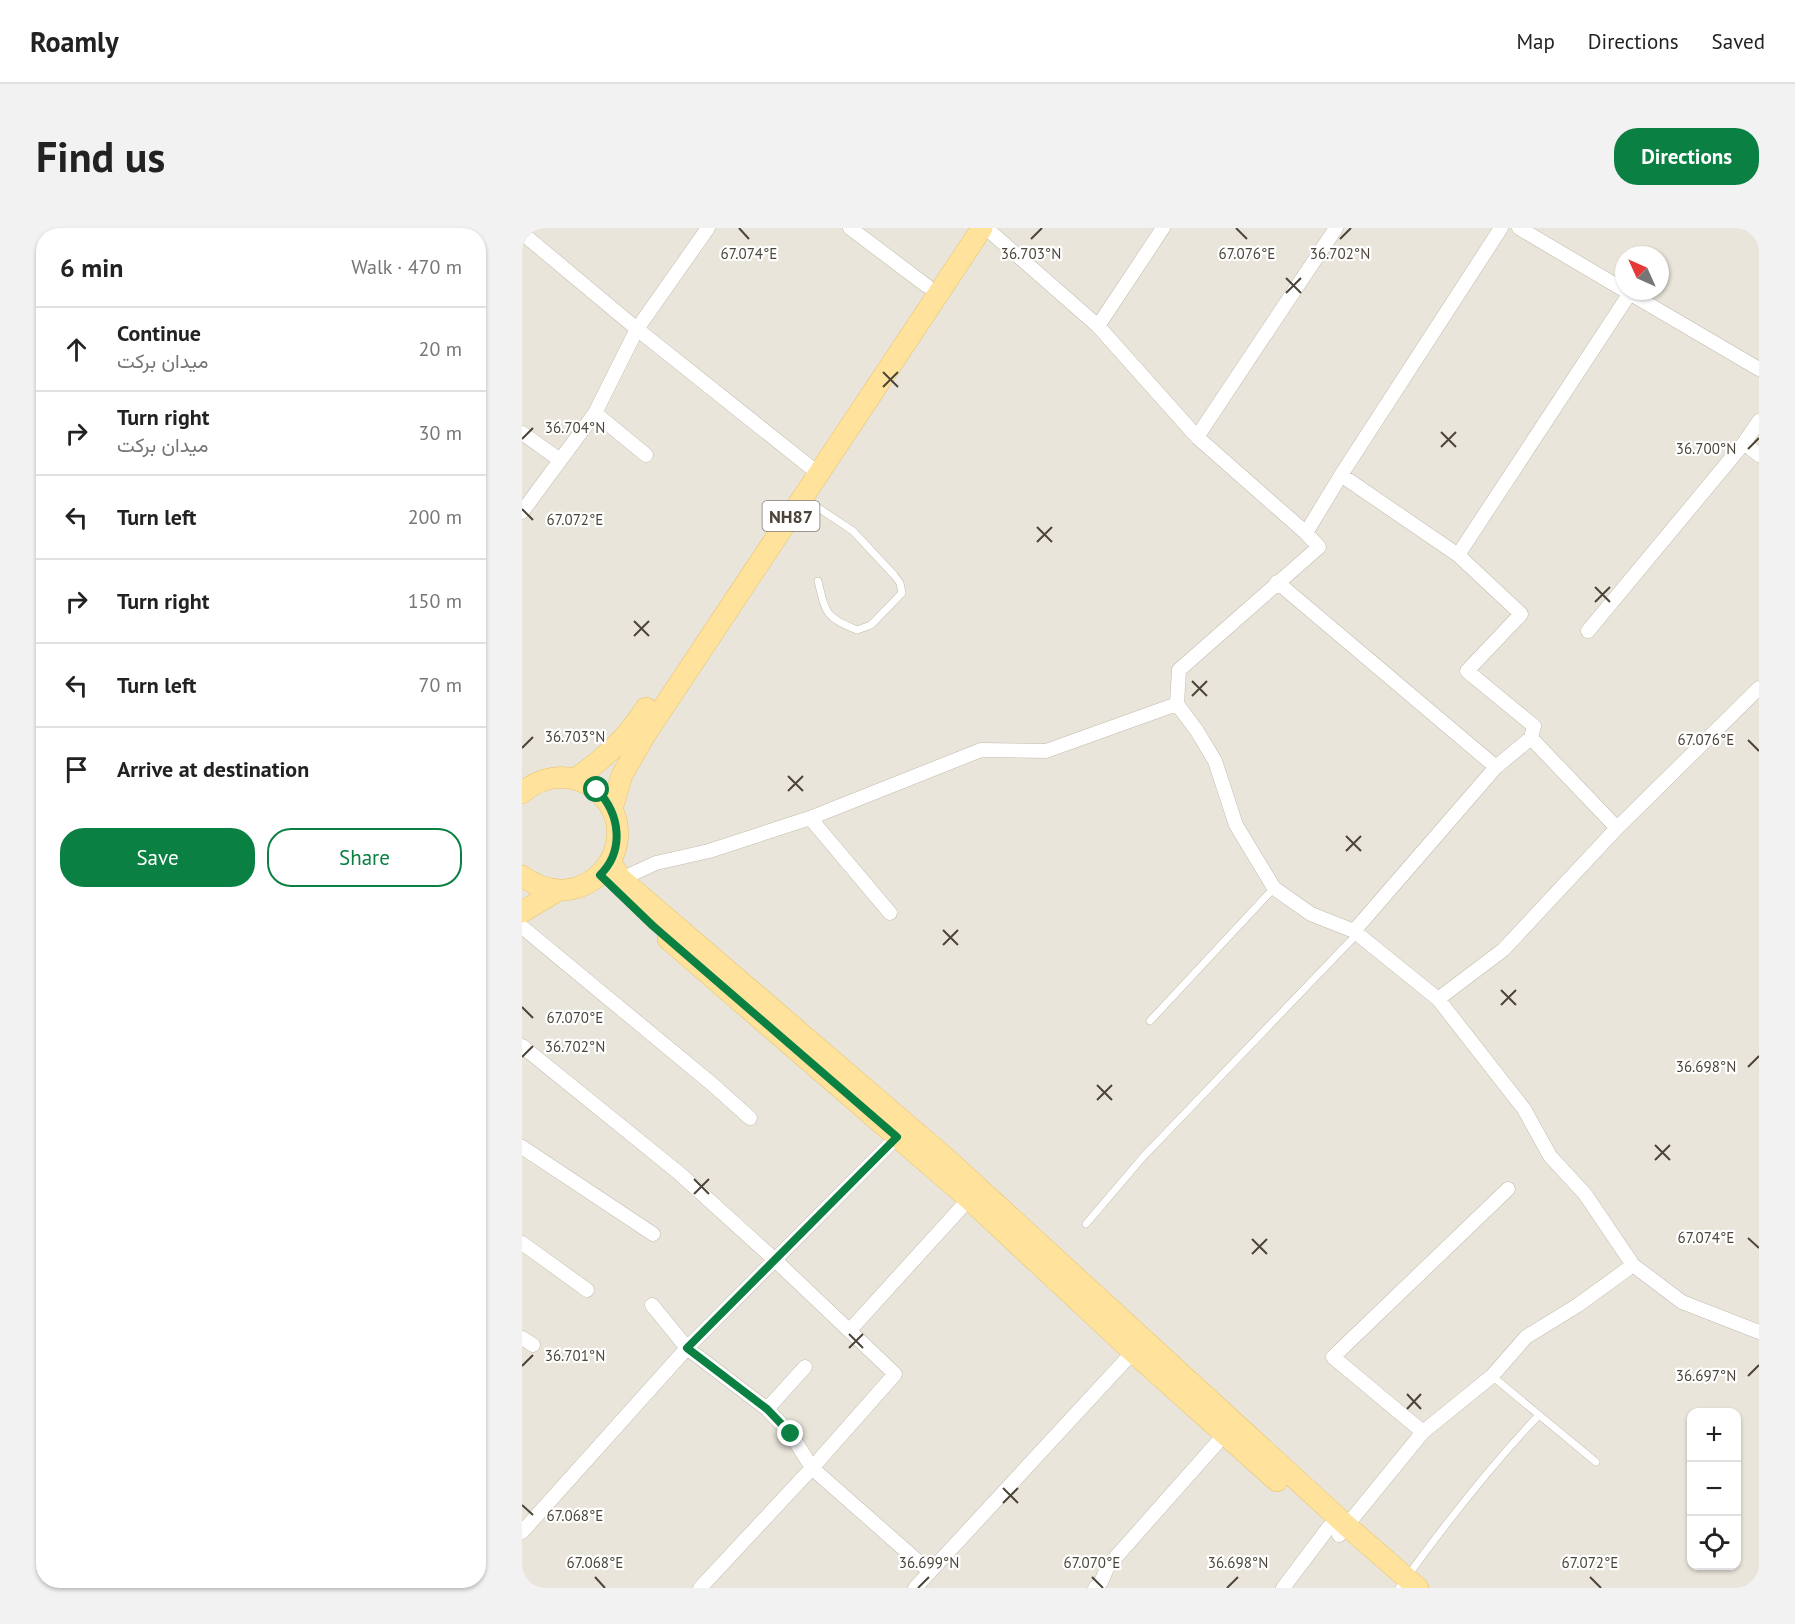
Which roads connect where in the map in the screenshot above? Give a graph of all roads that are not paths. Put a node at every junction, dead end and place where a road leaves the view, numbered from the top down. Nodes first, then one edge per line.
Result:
1 (708, 228) edge
2 (850, 228) edge
3 (965, 228) edge
4 (982, 228) edge
5 (986, 228) edge
6 (1163, 228) edge
7 (1336, 228) edge
8 (1501, 228) edge
9 (1519, 228) edge
10 (522, 233) edge
11 (1615, 284) edge
12 (927, 286) junction
13 (1621, 300) edge
14 (1642, 300) edge
15 (1098, 326) junction
16 (637, 329) junction
17 (1759, 369) edge
18 (595, 413) junction
19 (1759, 421) edge
20 (522, 432) edge
21 (1197, 437) junction
22 (1744, 443) junction
23 (646, 455) dead end
24 (1759, 455) edge
25 (560, 460) junction
26 (813, 470) junction
27 (1341, 475) junction
28 (803, 497) junction
29 (522, 512) edge
30 (1306, 533) junction
31 (1458, 555) junction
32 (818, 581) dead end
33 (1277, 582) junction
34 (1588, 631) dead end
35 (1759, 688) edge
36 (1177, 704) junction
37 (1532, 738) junction
38 (1496, 767) junction
39 (575, 779) junction
40 (522, 792) edge
41 (612, 809) junction
42 (810, 818) junction
43 (1617, 828) junction
44 (610, 872) junction
45 (522, 876) edge
46 (1274, 888) junction
47 (557, 891) junction
48 (522, 912) edge
49 (890, 913) dead end
50 (522, 927) edge
51 (1356, 932) junction
52 (1438, 999) junction
53 (1150, 1021) dead end
54 (522, 1046) edge
55 (750, 1118) dead end
56 (897, 1137) junction
57 (522, 1147) edge
58 (1508, 1189) dead end
59 (969, 1199) junction
60 (1086, 1224) dead end
61 (653, 1234) dead end
62 (522, 1243) edge
63 (775, 1260) junction
64 (1633, 1265) junction
65 (587, 1290) dead end
66 (652, 1305) dead end
67 (850, 1330) junction
68 (1759, 1332) edge
69 (687, 1348) junction
70 (1132, 1352) junction
71 (805, 1367) dead end
72 (1492, 1376) junction
73 (767, 1409) junction
74 (1538, 1416) junction
75 (1424, 1432) junction
76 (1224, 1435) junction
77 (1596, 1462) dead end
78 (812, 1468) junction
79 (1338, 1529) junction
80 (522, 1532) edge
81 (930, 1572) junction
82 (1405, 1585) edge
83 (700, 1588) edge
84 (915, 1588) edge
85 (1095, 1588) edge
86 (1283, 1588) edge

1 - 16 street
2 - 12 street
3 - 12 main road, NH87
4 - 26 main road, NH87
5 - 15 street
6 - 15 street
7 - 21 street
8 - 27 street
9 - 11 street
10 - 16 street
12 - 26 main road, NH87
13 - 31 street
14 - 17 street
15 - 21 street
16 - 18 street
16 - 26 street
18 - 23 street
18 - 25 street
19 - 22 street
20 - 25 street
21 - 30 street
22 - 24 street
22 - 34 street
25 - 29 street
26 - 28 main road, NH87
26 - 39 main road, NH87
27 - 30 street
27 - 31 street
28 - 32 lane
28 - 41 main road, NH87
30 - 33 street
31 - 37 street
33 - 36 street
33 - 38 street
35 - 43 street
36 - 42 street
36 - 46 street
37 - 38 street
37 - 43 street
38 - 51 street
39 - 40 main road
39 - 41 main road
41 - 44 main road, NH87
42 - 44 street
42 - 49 street
43 - 52 street
44 - 47 main road
44 - 56 main road
44 - 79 main road
45 - 47 main road
46 - 51 street
46 - 53 lane
47 - 48 main road
50 - 55 street
51 - 52 street
51 - 60 lane
52 - 64 street
54 - 63 street
56 - 59 main road
56 - 63 street
57 - 61 street
58 - 75 street
59 - 67 street
59 - 70 main road
62 - 65 street
63 - 67 street
63 - 69 street
64 - 68 street
64 - 72 street
66 - 69 street
67 - 78 street
69 - 73 street
69 - 80 street
70 - 76 main road
70 - 81 street
71 - 73 street
72 - 74 lane
72 - 75 street
73 - 78 street
74 - 77 lane
74 - 82 lane
75 - 79 street
76 - 79 main road
76 - 85 street
78 - 81 street
78 - 83 street
79 - 82 main road
79 - 86 street
81 - 84 street

